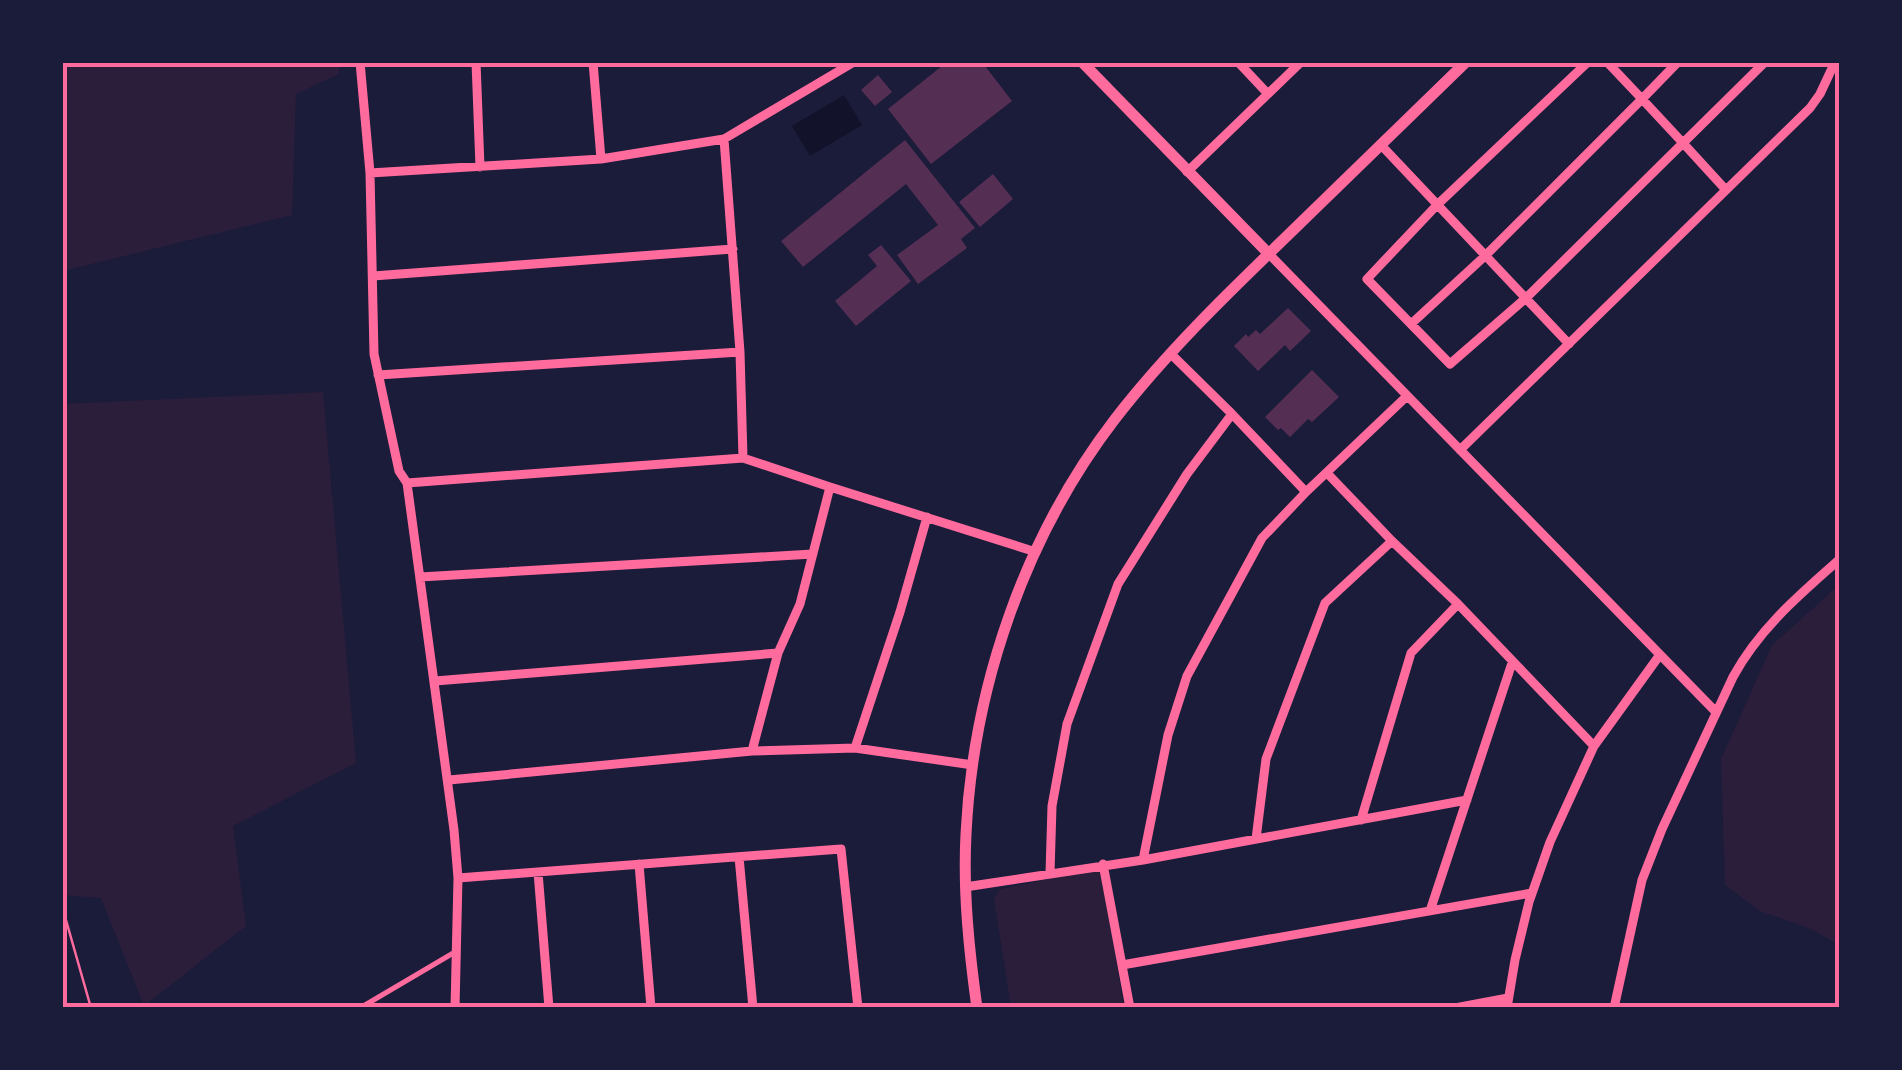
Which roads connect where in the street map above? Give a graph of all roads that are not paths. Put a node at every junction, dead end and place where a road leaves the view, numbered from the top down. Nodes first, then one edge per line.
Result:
1 (360, 62) edge
2 (476, 62) edge
3 (593, 62) edge
4 (854, 62) edge
5 (1082, 62) edge
6 (1238, 62) edge
7 (1301, 62) edge
8 (1466, 62) edge
9 (1588, 62) edge
10 (1607, 62) edge
11 (1678, 62) edge
12 (1765, 62) edge
13 (1836, 65) edge
14 (1268, 94) junction
15 (1642, 99) junction
16 (724, 139) junction
17 (1683, 143) junction
18 (1380, 145) junction
19 (600, 159) junction
20 (480, 167) junction
21 (370, 172) junction
22 (1186, 172) junction
23 (1726, 190) junction
24 (1437, 205) junction
25 (733, 249) junction
26 (1269, 254) junction
27 (1486, 256) junction
28 (372, 276) junction
29 (1526, 298) junction
30 (1410, 324) junction
31 (1569, 344) junction
32 (740, 352) junction
33 (1170, 352) junction
34 (378, 375) junction
35 (1406, 397) junction
36 (1232, 414) junction
37 (1460, 450) junction
38 (743, 458) junction
39 (1327, 472) junction
40 (408, 484) junction
41 (830, 488) junction
42 (1306, 492) junction
43 (927, 518) junction
44 (1392, 541) junction
45 (1036, 552) junction
46 (813, 554) junction
47 (1840, 558) edge
48 (420, 577) junction
49 (1458, 604) junction
50 (778, 653) junction
51 (1659, 656) junction
52 (1512, 663) junction
53 (435, 681) junction
54 (1716, 712) junction
55 (1594, 746) junction
56 (854, 748) junction
57 (752, 751) junction
58 (972, 766) junction
59 (449, 780) junction
60 (1466, 800) junction
61 (1361, 820) junction
62 (1256, 839) junction
63 (740, 857) junction
64 (1143, 860) junction
65 (639, 864) junction
66 (1104, 864) junction
67 (538, 872) junction
68 (1050, 873) junction
69 (458, 878) junction
70 (966, 888) junction
71 (1532, 893) junction
72 (1430, 911) junction
73 (456, 952) junction
74 (1122, 966) junction
75 (1508, 1002) edge
76 (360, 1008) edge
77 (455, 1008) edge
78 (550, 1008) edge
79 (651, 1008) edge
80 (753, 1008) edge
81 (858, 1008) edge
82 (977, 1008) edge
83 (1130, 1008) edge
84 (1454, 1008) edge
85 (1614, 1008) edge

1 - 21 street
2 - 20 street
3 - 19 street
4 - 16 street
5 - 22 street
6 - 14 street
7 - 14 street
8 - 18 street
9 - 24 street
10 - 15 street
11 - 15 street
12 - 17 street
13 - 23 street
14 - 22 street
15 - 17 street
15 - 27 street
16 - 19 street
16 - 25 street
17 - 23 street
17 - 29 street
18 - 24 street
18 - 26 street
19 - 20 street
20 - 21 street
21 - 28 street
22 - 26 street
23 - 31 street
24 - 27 street
24 - 30 street
25 - 28 street
25 - 32 street
26 - 33 street
26 - 35 street
27 - 29 street
27 - 30 street
28 - 34 street
29 - 30 street
29 - 31 street
31 - 37 street
32 - 34 street
32 - 38 street
33 - 36 street
33 - 45 street
34 - 40 street
35 - 37 street
35 - 39 street
36 - 42 street
36 - 68 street
37 - 51 street
38 - 40 street
38 - 41 street
39 - 42 street
39 - 44 street
40 - 48 street
41 - 43 street
41 - 46 street
42 - 64 street
43 - 45 street
43 - 56 street
44 - 49 street
44 - 62 street
45 - 58 street
46 - 48 street
46 - 50 street
47 - 54 street
48 - 53 street
49 - 52 street
49 - 61 street
50 - 53 street
50 - 57 street
51 - 54 street
51 - 55 street
52 - 55 street
52 - 60 street
53 - 59 street
54 - 85 street
55 - 71 street
56 - 57 street
56 - 58 street
57 - 59 street
58 - 70 street
59 - 69 street
60 - 61 street
60 - 72 street
61 - 62 street
62 - 64 street
63 - 65 street
63 - 80 street
63 - 81 street
64 - 66 street
65 - 67 street
65 - 79 street
66 - 68 street
66 - 74 street
67 - 69 street
67 - 78 street
68 - 70 street
69 - 73 street
70 - 82 street
71 - 72 street
71 - 75 street
72 - 74 street
73 - 76 lane
73 - 77 street
74 - 83 street
75 - 84 street

